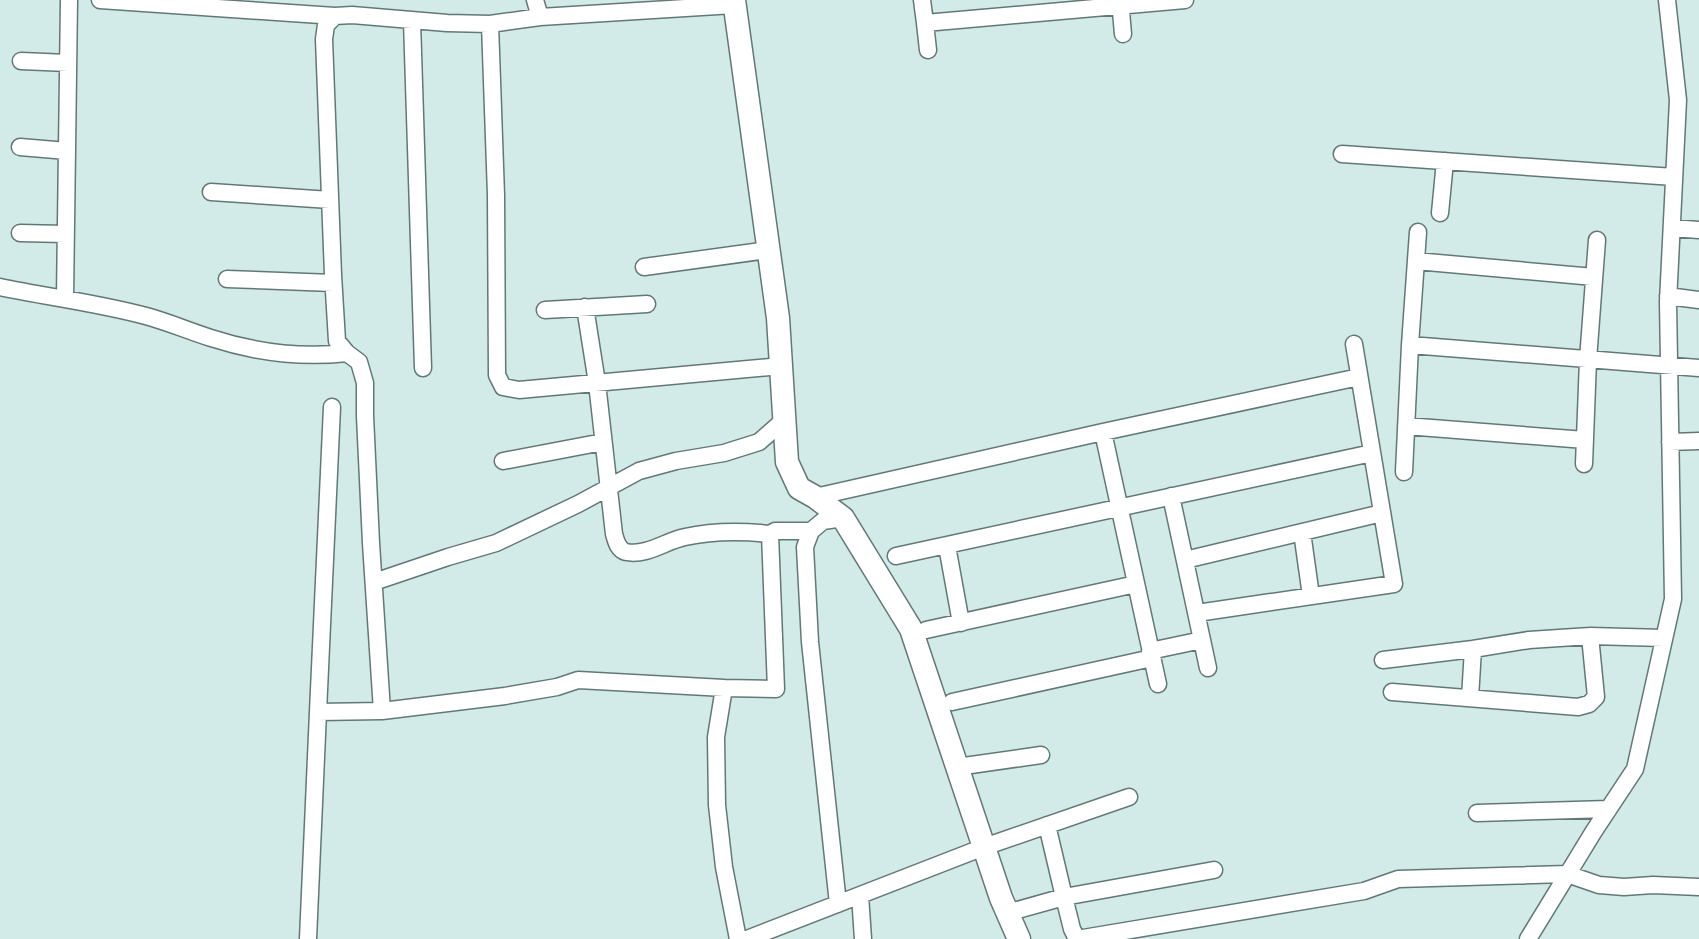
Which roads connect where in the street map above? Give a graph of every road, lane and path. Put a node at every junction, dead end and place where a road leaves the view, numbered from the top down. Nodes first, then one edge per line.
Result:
1 (69, 0) edge
2 (100, 0) edge
3 (535, 0) edge
4 (922, 0) edge
5 (1184, 0) edge
6 (1667, 0) edge
7 (734, 2) edge
8 (1120, 3) edge
9 (598, 7) edge
10 (335, 16) junction
11 (540, 17) junction
12 (412, 21) junction
13 (925, 23) junction
14 (490, 24) junction
15 (1124, 34) dead end
16 (928, 50) dead end
17 (21, 61) dead end
18 (68, 62) junction
19 (20, 147) dead end
20 (67, 151) junction
21 (1342, 154) dead end
22 (1445, 161) junction
23 (1674, 177) junction
24 (211, 192) dead end
25 (330, 200) junction
26 (1440, 213) dead end
27 (1672, 228) junction
28 (1699, 230) edge
29 (1418, 232) dead end
30 (20, 233) dead end
31 (66, 234) junction
32 (1597, 240) dead end
33 (768, 250) junction
34 (1416, 261) junction
35 (644, 267) dead end
36 (1594, 277) junction
37 (227, 279) dead end
38 (333, 283) junction
39 (0, 287) edge
40 (1668, 296) junction
41 (65, 298) junction
42 (1699, 300) edge
43 (647, 304) dead end
44 (585, 308) junction
45 (545, 310) dead end
46 (1354, 344) dead end
47 (1410, 345) junction
48 (347, 353) junction
49 (1588, 360) junction
50 (1669, 365) junction
51 (781, 366) junction
52 (422, 368) dead end
53 (1699, 368) edge
54 (1359, 377) junction
55 (597, 383) junction
56 (332, 407) dead end
57 (784, 420) junction
58 (1406, 426) junction
59 (1103, 432) junction
60 (1585, 440) junction
61 (1699, 441) edge
62 (603, 442) junction
63 (1670, 442) junction
64 (1372, 453) junction
65 (503, 461) dead end
66 (1584, 464) dead end
67 (1404, 472) dead end
68 (608, 488) junction
69 (1171, 496) junction
70 (815, 497) junction
71 (1119, 507) junction
72 (1382, 513) junction
73 (843, 518) junction
74 (811, 531) junction
75 (1302, 532) junction
76 (770, 534) junction
77 (947, 546) junction
78 (896, 556) dead end
79 (1185, 560) junction
80 (374, 582) junction
81 (1136, 584) junction
82 (1311, 596) junction
83 (1196, 613) junction
84 (961, 623) junction
85 (926, 630) dead end
86 (1590, 636) junction
87 (1664, 638) junction
88 (1202, 640) junction
89 (1473, 649) junction
90 (1151, 655) junction
91 (1383, 660) dead end
92 (1208, 668) dead end
93 (1158, 684) dead end
94 (724, 688) junction
95 (1392, 692) dead end
96 (1470, 698) junction
97 (952, 702) dead end
98 (382, 711) junction
99 (318, 712) junction
100 (1041, 755) dead end
101 (957, 767) junction
102 (1129, 797) dead end
103 (1608, 809) junction
104 (1477, 814) dead end
105 (1047, 825) junction
106 (984, 847) junction
107 (1214, 870) dead end
108 (1568, 874) junction
109 (1699, 887) edge
110 (860, 895) junction
111 (1064, 897) junction
112 (838, 904) junction
113 (1007, 913) junction
114 (763, 936) edge
115 (308, 939) edge
116 (738, 939) edge
117 (747, 939) edge
118 (863, 939) edge
119 (1019, 939) edge
120 (1528, 939) edge

1 - 18 street
2 - 10 street
3 - 11 street
4 - 13 street
5 - 8 street
6 - 23 street
7 - 9 street
7 - 33 street
8 - 13 street
8 - 15 street
9 - 11 street
10 - 12 street
10 - 25 street
11 - 14 street
12 - 14 street
12 - 52 street
13 - 16 street
14 - 55 street
17 - 18 street
18 - 20 street
19 - 20 street
20 - 31 street
21 - 22 street
22 - 23 street
22 - 26 street
23 - 27 street
24 - 25 street
25 - 38 street
27 - 28 street
27 - 40 street
29 - 34 street
30 - 31 street
31 - 41 street
32 - 36 street
33 - 35 street
33 - 51 street
34 - 36 street
34 - 47 street
36 - 49 street
37 - 38 street
38 - 48 street
39 - 41 street
40 - 42 street
40 - 50 street
41 - 48 street
43 - 44 street
44 - 45 street
44 - 55 street
46 - 54 street
47 - 49 street
47 - 58 street
48 - 80 street
49 - 50 street
49 - 60 street
50 - 53 street
50 - 63 street
51 - 55 street
51 - 57 street
54 - 59 street
54 - 64 street
55 - 62 street
56 - 99 street
57 - 68 street
57 - 70 street
58 - 60 street
58 - 67 street
59 - 70 street
59 - 71 street
60 - 66 street
61 - 63 street
62 - 65 street
62 - 68 street
63 - 87 street
64 - 69 street
64 - 72 street
68 - 76 street
68 - 80 street
69 - 71 street
69 - 79 street
70 - 73 street
71 - 77 street
71 - 81 street
72 - 75 street
72 - 82 street
73 - 74 street
73 - 101 street
74 - 76 street
74 - 112 street
75 - 79 street
75 - 82 street
76 - 94 street
77 - 78 street
77 - 84 street
79 - 83 street
80 - 98 street
81 - 84 street
81 - 90 street
82 - 83 street
83 - 88 street
84 - 85 street
86 - 87 street
86 - 89 street
86 - 96 street
87 - 103 street
88 - 90 street
88 - 92 street
89 - 91 street
89 - 96 street
90 - 93 street
90 - 97 street
94 - 98 street
94 - 116 street
95 - 96 street
98 - 99 street
99 - 115 street
100 - 101 street
101 - 106 street
102 - 105 street
103 - 104 street
103 - 108 street
105 - 106 street
105 - 111 street
106 - 110 street
106 - 113 street
107 - 111 street
108 - 109 street
108 - 111 street
108 - 120 street
110 - 112 street
110 - 118 street
111 - 113 street
112 - 114 street
113 - 119 street
114 - 117 street

